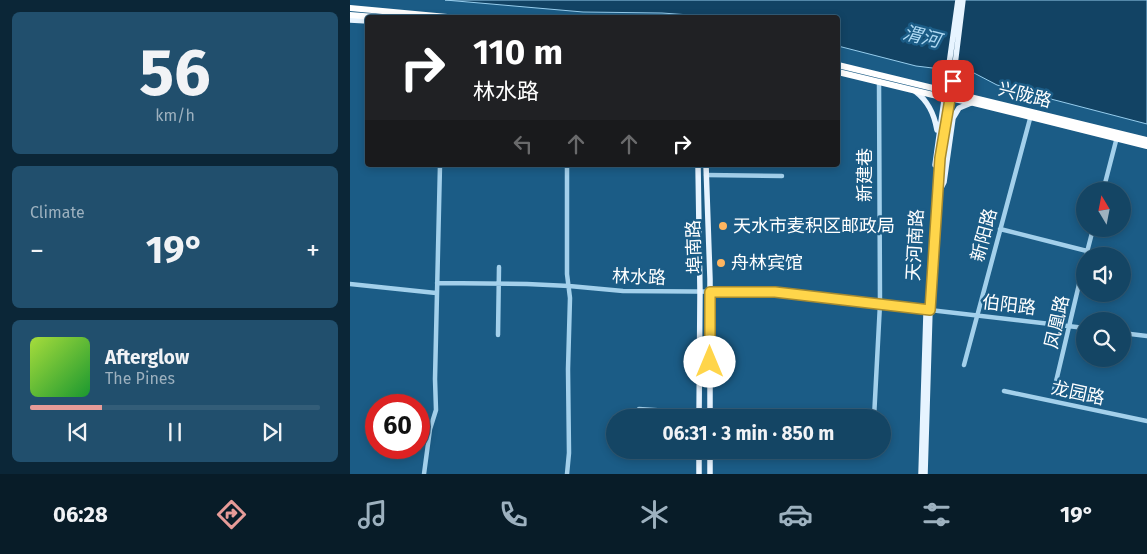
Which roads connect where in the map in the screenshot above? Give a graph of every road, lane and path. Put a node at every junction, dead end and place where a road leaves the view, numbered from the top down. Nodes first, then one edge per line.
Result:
1 (958, 0) edge
2 (963, 0) edge
3 (350, 8) edge
4 (350, 14) edge
5 (426, 15) edge
6 (365, 16) edge
7 (350, 20) edge
8 (365, 22) edge
9 (840, 66) edge
10 (840, 72) edge
11 (951, 80) junction
12 (878, 81) junction
13 (913, 90) junction
14 (947, 94) junction
15 (974, 103) junction
16 (1031, 114) junction
17 (938, 136) junction
18 (1117, 136) junction
19 (1147, 140) edge
20 (1147, 146) edge
21 (440, 167) edge
22 (567, 167) edge
23 (698, 167) edge
24 (706, 167) edge
25 (706, 176) junction
26 (782, 176) dead end
27 (1105, 182) edge
28 (936, 196) junction
29 (1000, 229) junction
30 (1076, 247) edge
31 (499, 267) dead end
32 (437, 283) junction
33 (499, 283) junction
34 (350, 284) edge
35 (569, 286) junction
36 (700, 292) junction
37 (710, 292) junction
38 (436, 293) junction
39 (1076, 299) edge
40 (880, 304) junction
41 (928, 310) junction
42 (976, 315) junction
43 (1070, 326) junction
44 (1076, 327) edge
45 (1131, 334) edge
46 (498, 335) dead end
47 (1147, 336) edge
48 (964, 365) dead end
49 (1054, 390) dead end
50 (1004, 391) dead end
51 (699, 409) edge
52 (710, 409) edge
53 (874, 409) edge
54 (1147, 421) edge
55 (699, 459) edge
56 (710, 459) edge
57 (424, 474) edge
58 (567, 474) edge
59 (700, 474) edge
60 (710, 474) edge
61 (920, 474) edge
62 (925, 474) edge

1 - 11 main road
2 - 11 main road
3 - 5 highway
4 - 6 highway
7 - 8 main road
9 - 14 highway, 兴陇路
10 - 12 highway, 兴陇路
11 - 14 main road, 天河南路
12 - 13 highway, 兴陇路
12 - 40 street, 新建巷
13 - 14 highway, 兴陇路
13 - 17 main road
14 - 15 highway, 兴陇路
14 - 16 highway, 兴陇路
14 - 17 main road, 天河南路
14 - 28 main road, 天河南路
15 - 16 highway, 兴陇路
15 - 28 main road
16 - 18 highway, 兴陇路
16 - 29 street, 新阳路
17 - 41 main road, 天河南路
18 - 19 highway, 兴陇路
18 - 20 highway, 兴陇路
18 - 27 street
21 - 32 street
22 - 35 street
23 - 36 main road, 埠南路
24 - 25 main road, 埠南路
25 - 26 street
25 - 37 main road, 埠南路
28 - 41 main road, 天河南路
29 - 30 street
29 - 42 street, 新阳路
31 - 33 street
32 - 33 street, 林水路
32 - 38 street
33 - 35 street, 林水路
33 - 46 street
34 - 38 street
35 - 36 street, 林水路
35 - 58 street
36 - 37 street, 林水路
36 - 51 main road, 埠南路
37 - 40 street, 林水路
37 - 52 main road, 埠南路
38 - 57 street
39 - 43 street, 凤凰路
40 - 41 street, 林水路
40 - 53 street, 新建巷
41 - 42 street, 伯阳路
41 - 61 main road, 天河南路
41 - 62 main road, 天河南路
42 - 43 street, 伯阳路
42 - 48 street, 新阳路
43 - 44 street, 伯阳路
43 - 49 street, 凤凰路
45 - 47 street
50 - 54 street, 龙园路
55 - 59 main road
56 - 60 main road

